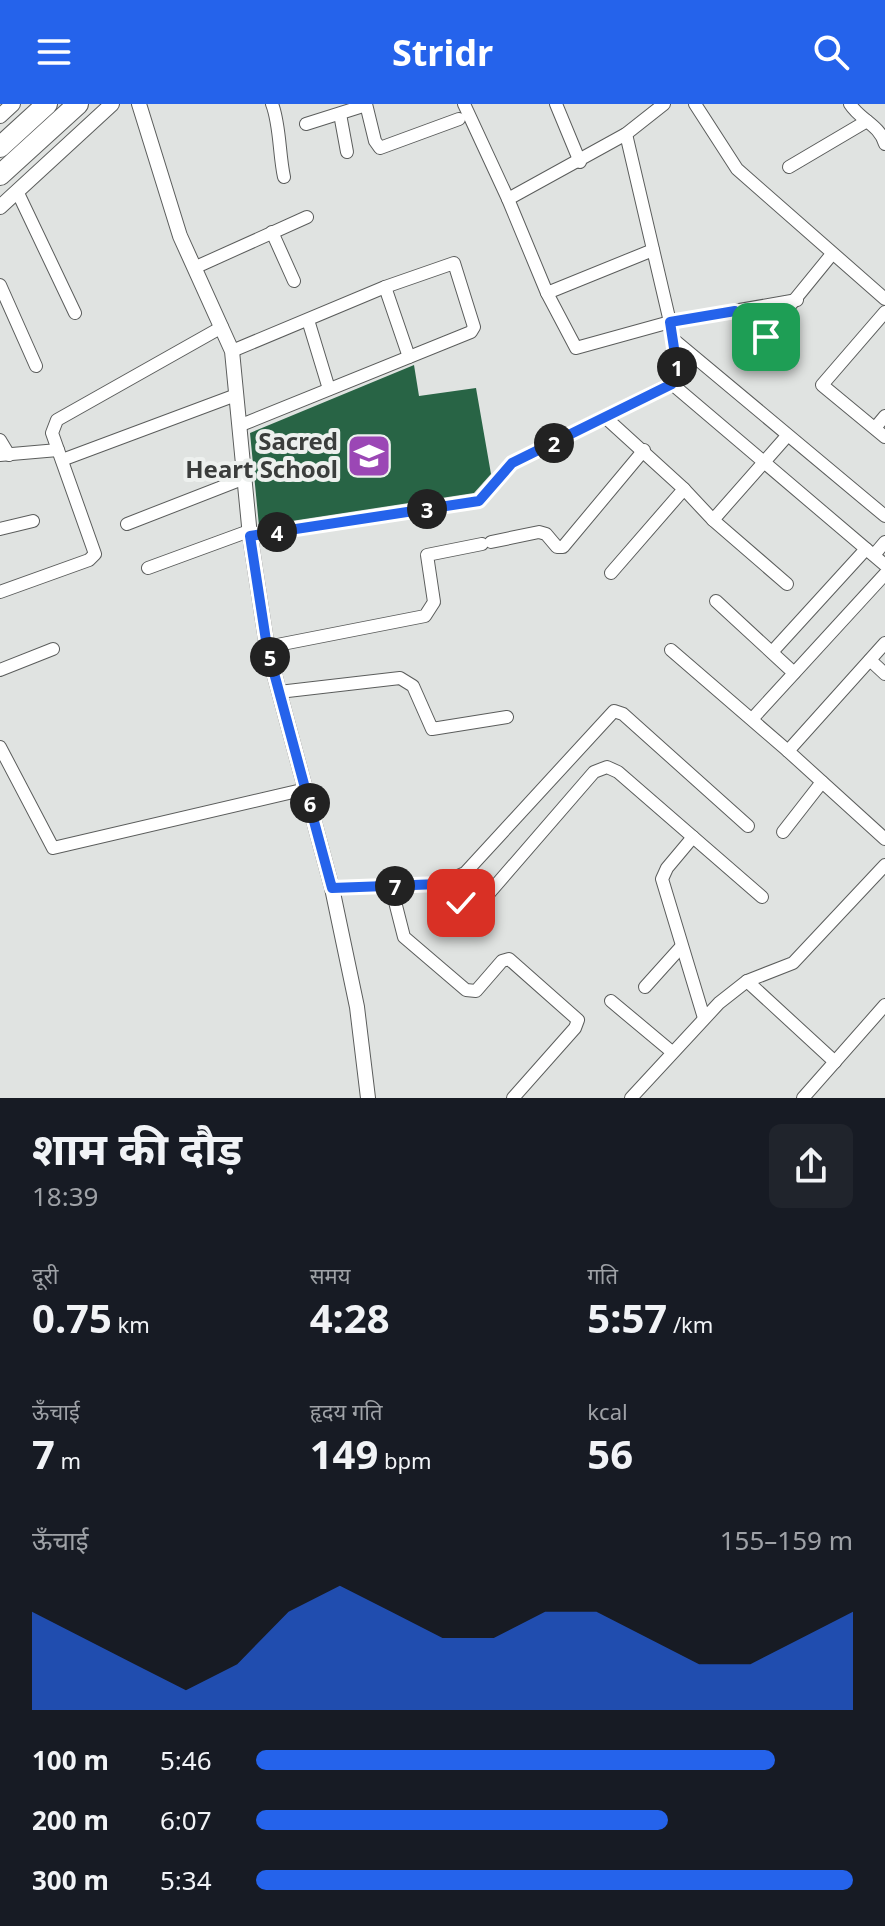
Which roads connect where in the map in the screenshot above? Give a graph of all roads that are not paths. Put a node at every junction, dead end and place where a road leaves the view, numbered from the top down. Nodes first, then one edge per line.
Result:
1 (13, 104) edge
2 (47, 104) edge
3 (78, 104) edge
4 (112, 104) edge
5 (139, 104) edge
6 (272, 104) edge
7 (464, 104) edge
8 (556, 104) edge
9 (664, 104) edge
10 (695, 104) edge
11 (850, 104) edge
12 (366, 105) edge
13 (648, 110) edge
14 (340, 114) junction
15 (0, 116) edge
16 (459, 119) dead end
17 (867, 121) junction
18 (306, 124) dead end
19 (882, 125) edge
20 (626, 134) junction
21 (885, 144) edge
22 (0, 147) edge
23 (347, 152) dead end
24 (580, 162) junction
25 (789, 167) dead end
26 (0, 175) edge
27 (284, 177) dead end
28 (17, 191) junction
29 (508, 199) junction
30 (0, 207) edge
31 (307, 217) dead end
32 (272, 232) junction
33 (653, 250) junction
34 (832, 254) junction
35 (196, 267) junction
36 (294, 281) dead end
37 (0, 285) edge
38 (385, 287) junction
39 (547, 293) junction
40 (885, 299) edge
41 (797, 300) junction
42 (735, 311) junction
43 (885, 312) edge
44 (75, 313) dead end
45 (308, 320) junction
46 (670, 322) junction
47 (222, 327) junction
48 (766, 337) junction
49 (673, 339) junction
50 (232, 351) junction
51 (409, 357) junction
52 (748, 357) dead end
53 (36, 366) dead end
54 (672, 384) junction
55 (329, 389) junction
56 (236, 395) junction
57 (885, 416) edge
58 (606, 418) junction
59 (241, 425) junction
60 (880, 432) edge
61 (787, 436) junction
62 (0, 440) edge
63 (644, 450) junction
64 (4, 455) edge
65 (60, 455) junction
66 (763, 464) junction
67 (245, 478) junction
68 (684, 489) junction
69 (885, 516) edge
70 (713, 520) junction
71 (33, 521) dead end
72 (127, 524) dead end
73 (0, 529) edge
74 (249, 533) junction
75 (885, 542) edge
76 (870, 552) junction
77 (885, 565) edge
78 (148, 568) dead end
79 (611, 573) dead end
80 (885, 574) edge
81 (787, 584) dead end
82 (0, 592) edge
83 (716, 601) dead end
84 (885, 643) edge
85 (267, 647) junction
86 (53, 649) dead end
87 (671, 650) dead end
88 (772, 652) junction
89 (870, 660) junction
90 (0, 670) edge
91 (794, 673) junction
92 (885, 674) edge
93 (279, 692) junction
94 (507, 717) dead end
95 (753, 718) junction
96 (0, 747) edge
97 (788, 751) junction
98 (822, 782) junction
99 (306, 789) junction
100 (748, 826) dead end
101 (783, 832) dead end
102 (693, 837) junction
103 (885, 839) edge
104 (885, 865) edge
105 (440, 884) junction
106 (391, 886) junction
107 (332, 888) junction
108 (762, 897) dead end
109 (681, 947) junction
110 (747, 981) junction
111 (645, 987) dead end
112 (611, 1001) dead end
113 (885, 1005) edge
114 (704, 1018) junction
115 (672, 1052) junction
116 (835, 1062) junction
117 (368, 1098) edge
118 (513, 1098) edge
119 (631, 1098) edge
120 (803, 1098) edge

1 - 15 street
2 - 22 highway
3 - 26 highway
4 - 28 street
5 - 35 street
6 - 27 street
7 - 29 street
8 - 24 street
9 - 13 street
10 - 34 street
11 - 17 street
12 - 14 street
12 - 16 street
13 - 20 street
14 - 18 street
14 - 23 street
17 - 19 street
17 - 25 street
19 - 21 street
20 - 24 street
20 - 33 street
24 - 29 street
28 - 30 street
28 - 44 street
29 - 39 street
31 - 32 street
32 - 35 street
32 - 36 street
33 - 39 street
33 - 46 street
34 - 40 street
34 - 41 street
35 - 47 street
37 - 53 street
38 - 45 street
38 - 51 street
38 - 51 street
39 - 46 street
41 - 42 street
41 - 48 street
42 - 46 street
42 - 48 street
43 - 60 street
45 - 50 street
45 - 55 street
46 - 49 street
47 - 50 street
47 - 65 street
48 - 52 street
49 - 54 street
49 - 61 street
50 - 56 street
51 - 55 street
54 - 58 street
54 - 66 street
55 - 59 street
56 - 59 street
56 - 65 street
57 - 60 street
58 - 63 street
58 - 74 street
59 - 67 street
61 - 66 street
61 - 69 street
62 - 64 street
63 - 68 street
63 - 85 street
64 - 65 street
65 - 82 street
66 - 70 street
66 - 76 street
67 - 72 street
67 - 74 street
68 - 70 street
68 - 79 street
70 - 81 street
71 - 73 street
74 - 78 street
74 - 85 street
75 - 76 street
76 - 77 street
76 - 88 street
80 - 91 street
83 - 88 street
84 - 89 street
85 - 93 street
86 - 90 street
87 - 95 street
88 - 91 street
89 - 92 street
89 - 97 street
91 - 95 street
93 - 94 street
93 - 99 street
95 - 97 street
96 - 99 street
97 - 98 street
98 - 101 street
98 - 103 street
99 - 107 street
100 - 105 street
102 - 105 street
102 - 108 street
102 - 109 street
104 - 110 street
105 - 106 street
106 - 107 street
106 - 118 street
107 - 117 street
109 - 111 street
109 - 114 street
110 - 114 street
110 - 116 street
112 - 115 street
113 - 116 street
114 - 115 street
115 - 119 street
116 - 120 street

